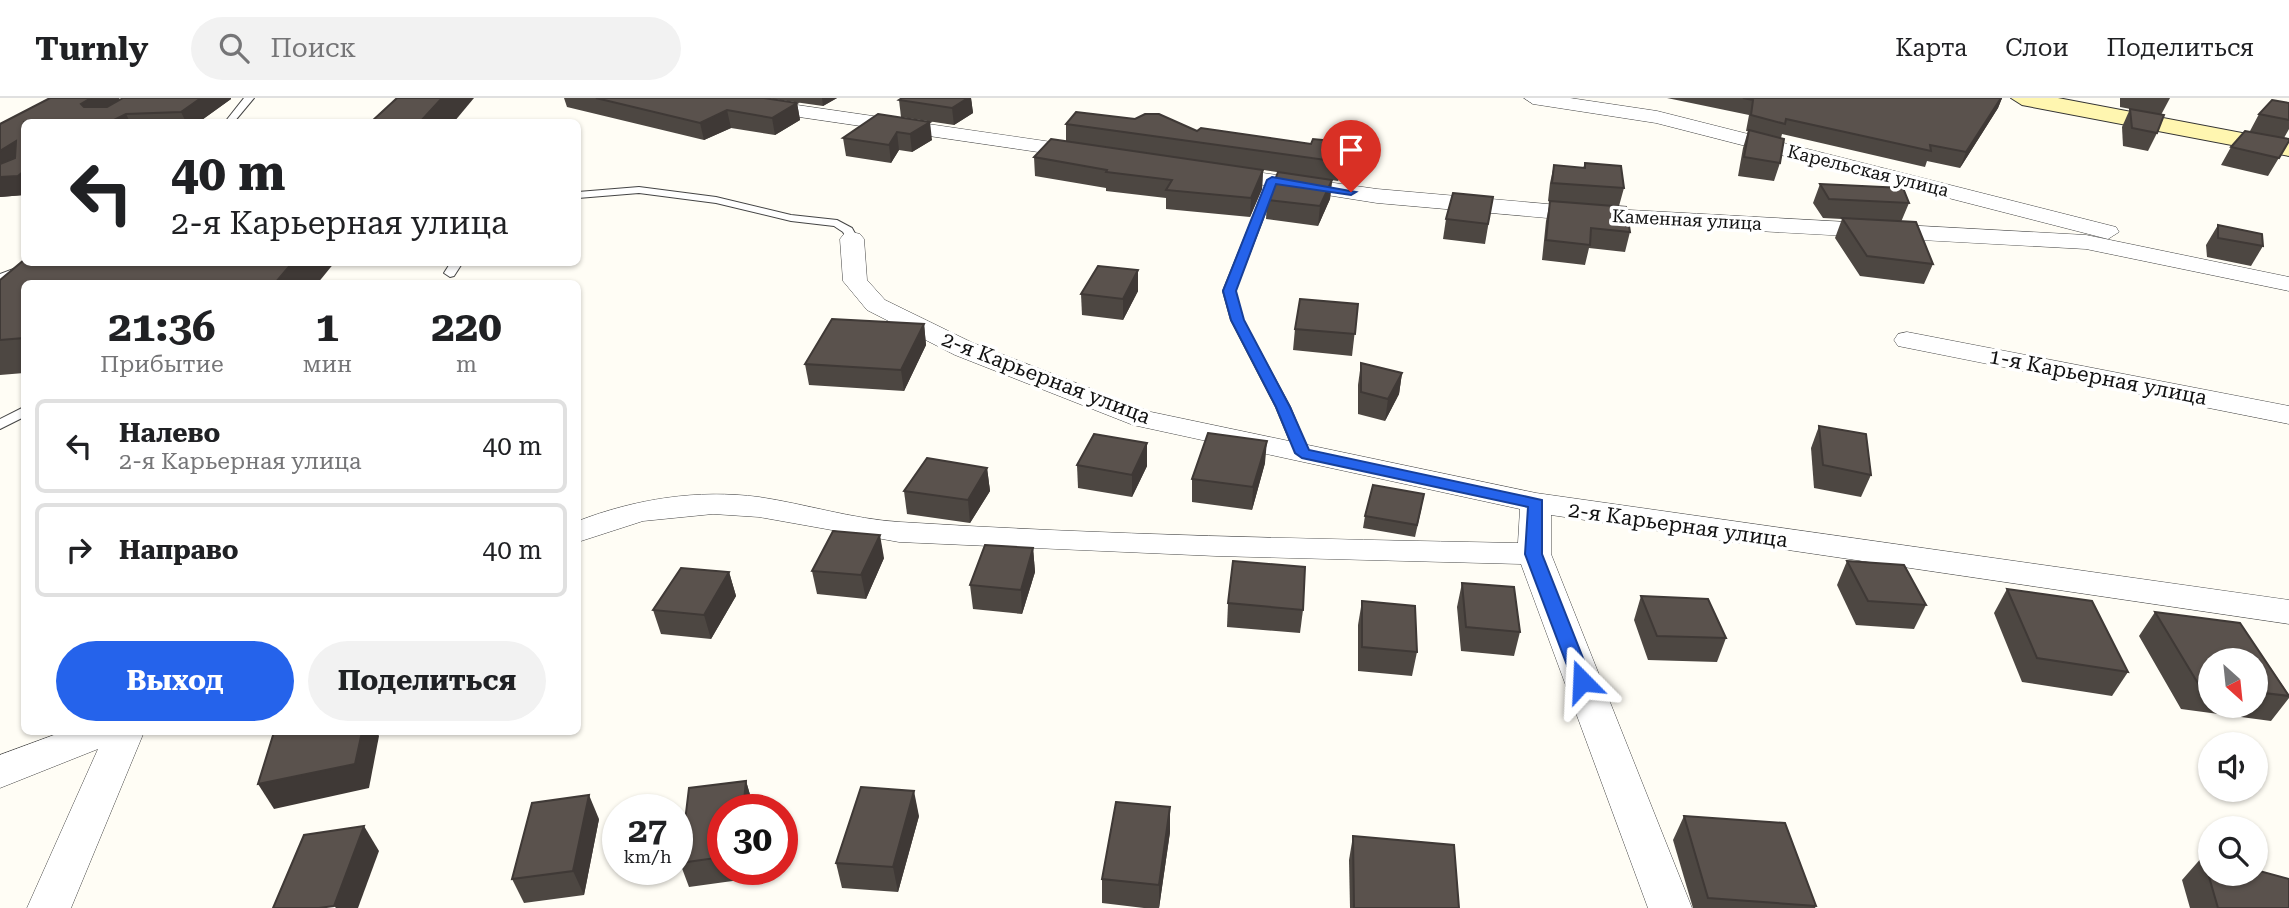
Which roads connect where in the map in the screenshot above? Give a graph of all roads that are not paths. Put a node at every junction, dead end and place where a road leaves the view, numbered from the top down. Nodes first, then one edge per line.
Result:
1 (249, 98) edge
2 (710, 98) edge
3 (1533, 98) edge
4 (2022, 98) edge
5 (232, 119) edge
6 (2289, 149) edge
7 (1112, 156) edge
8 (1192, 168) edge
9 (1272, 180) junction
10 (581, 195) edge
11 (852, 239) joint
12 (2197, 265) junction
13 (34, 266) edge
14 (0, 278) edge
15 (2288, 284) edge
16 (1908, 340) dead end
17 (21, 413) edge
18 (2289, 415) edge
19 (0, 425) edge
20 (1302, 453) junction
21 (1536, 503) junction
22 (581, 531) edge
23 (1534, 554) junction
24 (2289, 611) edge
25 (93, 735) edge
26 (124, 735) edge
27 (0, 772) edge
28 (48, 908) edge
29 (1670, 908) edge

1 - 5 lane
2 - 7 street
3 - 12 street, Карельская улица
4 - 6 main road
8 - 9 street, Каменная улица
9 - 12 street, Каменная улица
9 - 20 lane
10 - 11 lane
11 - 20 street, 2-я Карьерная улица
12 - 15 street, Каменная улица
13 - 14 lane
16 - 18 street, 1-я Карьерная улица
17 - 19 lane
20 - 21 street, 2-я Карьерная улица
21 - 23 street
21 - 24 street, 2-я Карьерная улица
22 - 23 street
23 - 29 street
25 - 27 street
26 - 28 street

